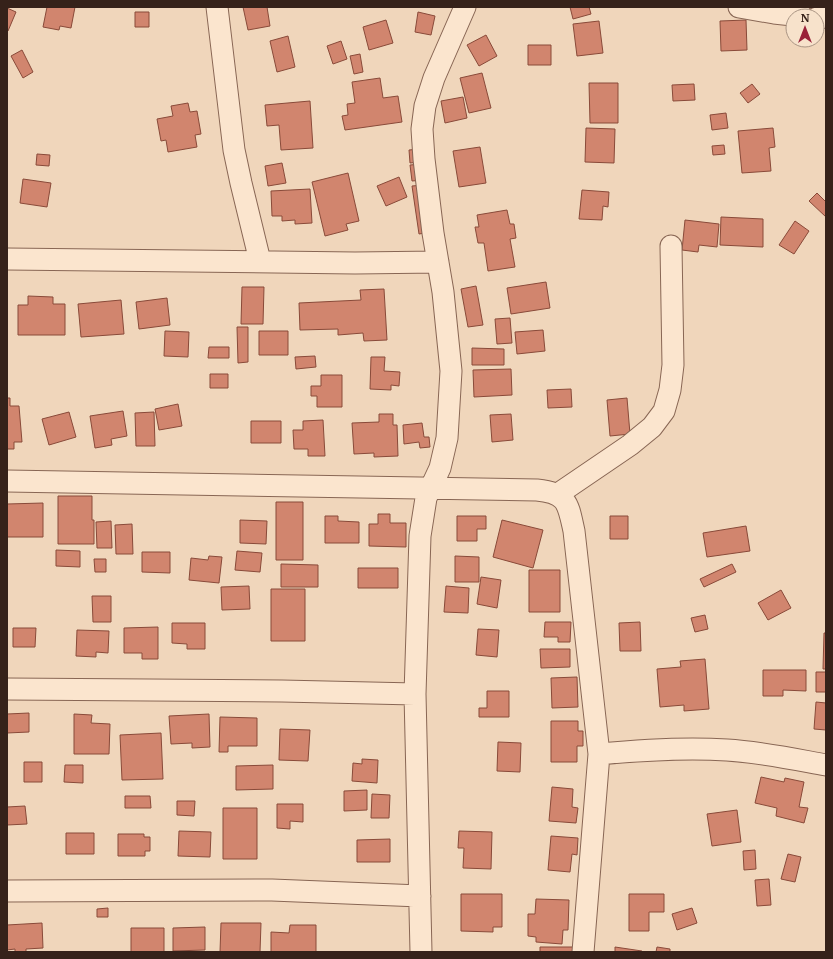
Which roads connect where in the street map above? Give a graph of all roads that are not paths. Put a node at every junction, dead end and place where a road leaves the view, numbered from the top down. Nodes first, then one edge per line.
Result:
1 (217, 7) edge
2 (465, 7) edge
3 (739, 7) edge
4 (785, 14) edge
5 (671, 246) dead end
6 (7, 259) edge
7 (260, 261) junction
8 (438, 262) junction
9 (7, 480) edge
10 (430, 489) junction
11 (558, 494) junction
12 (7, 689) edge
13 (415, 694) junction
14 (599, 754) junction
15 (826, 765) edge
16 (7, 891) edge
17 (420, 896) junction
18 (421, 952) edge
19 (583, 952) edge

1 - 7 street
2 - 8 street
3 - 4 street
5 - 11 street
6 - 7 street
7 - 8 street
8 - 10 street
9 - 10 street
10 - 11 street
10 - 13 street
11 - 14 street
12 - 13 street
13 - 17 street
14 - 15 street
14 - 19 street
16 - 17 street
17 - 18 street

